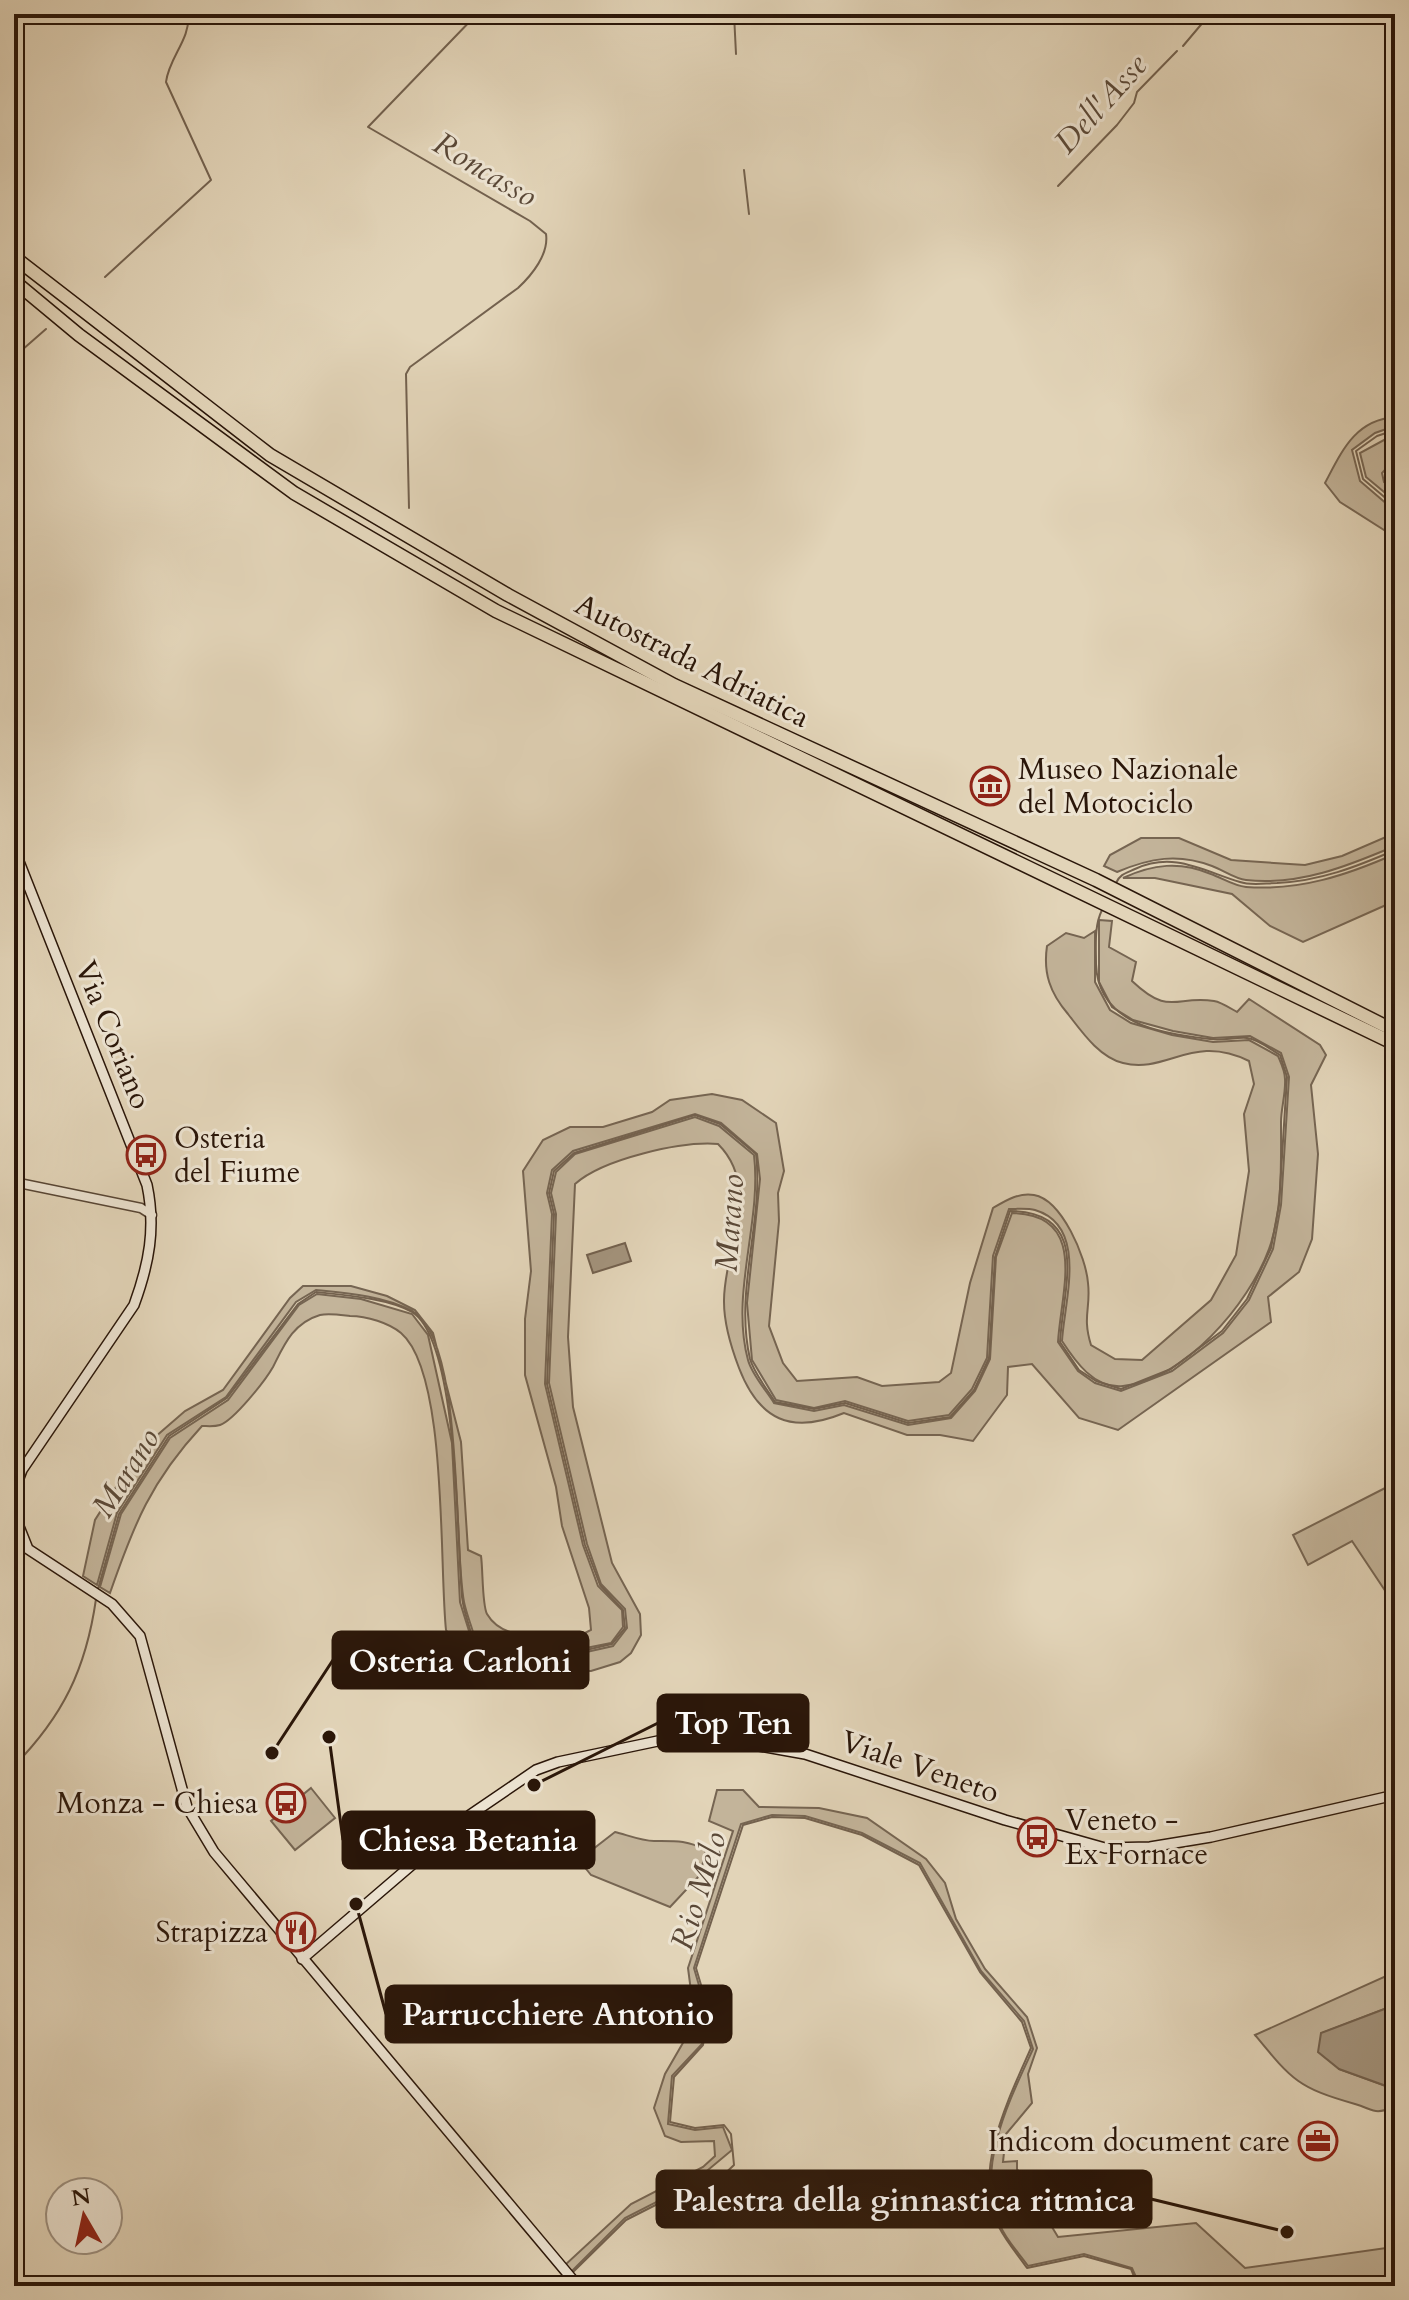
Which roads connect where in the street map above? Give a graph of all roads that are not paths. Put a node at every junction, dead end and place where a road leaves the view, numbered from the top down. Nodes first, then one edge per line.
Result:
1 (14, 257) edge
2 (14, 281) edge
3 (14, 849) edge
4 (1395, 1031) edge
5 (1395, 1044) edge
6 (14, 1182) edge
7 (154, 1216) junction
8 (14, 1491) edge
9 (14, 1514) edge
10 (1395, 1795) edge
11 (302, 1959) junction
12 (578, 2285) edge

1 - 4 highway, Autostrada Adriatica
2 - 5 highway, Autostrada Adriatica
3 - 7 main road, Via Coriano
6 - 7 street
7 - 8 main road, Via Coriano
9 - 11 main road
10 - 11 main road, Viale Veneto
11 - 12 main road

